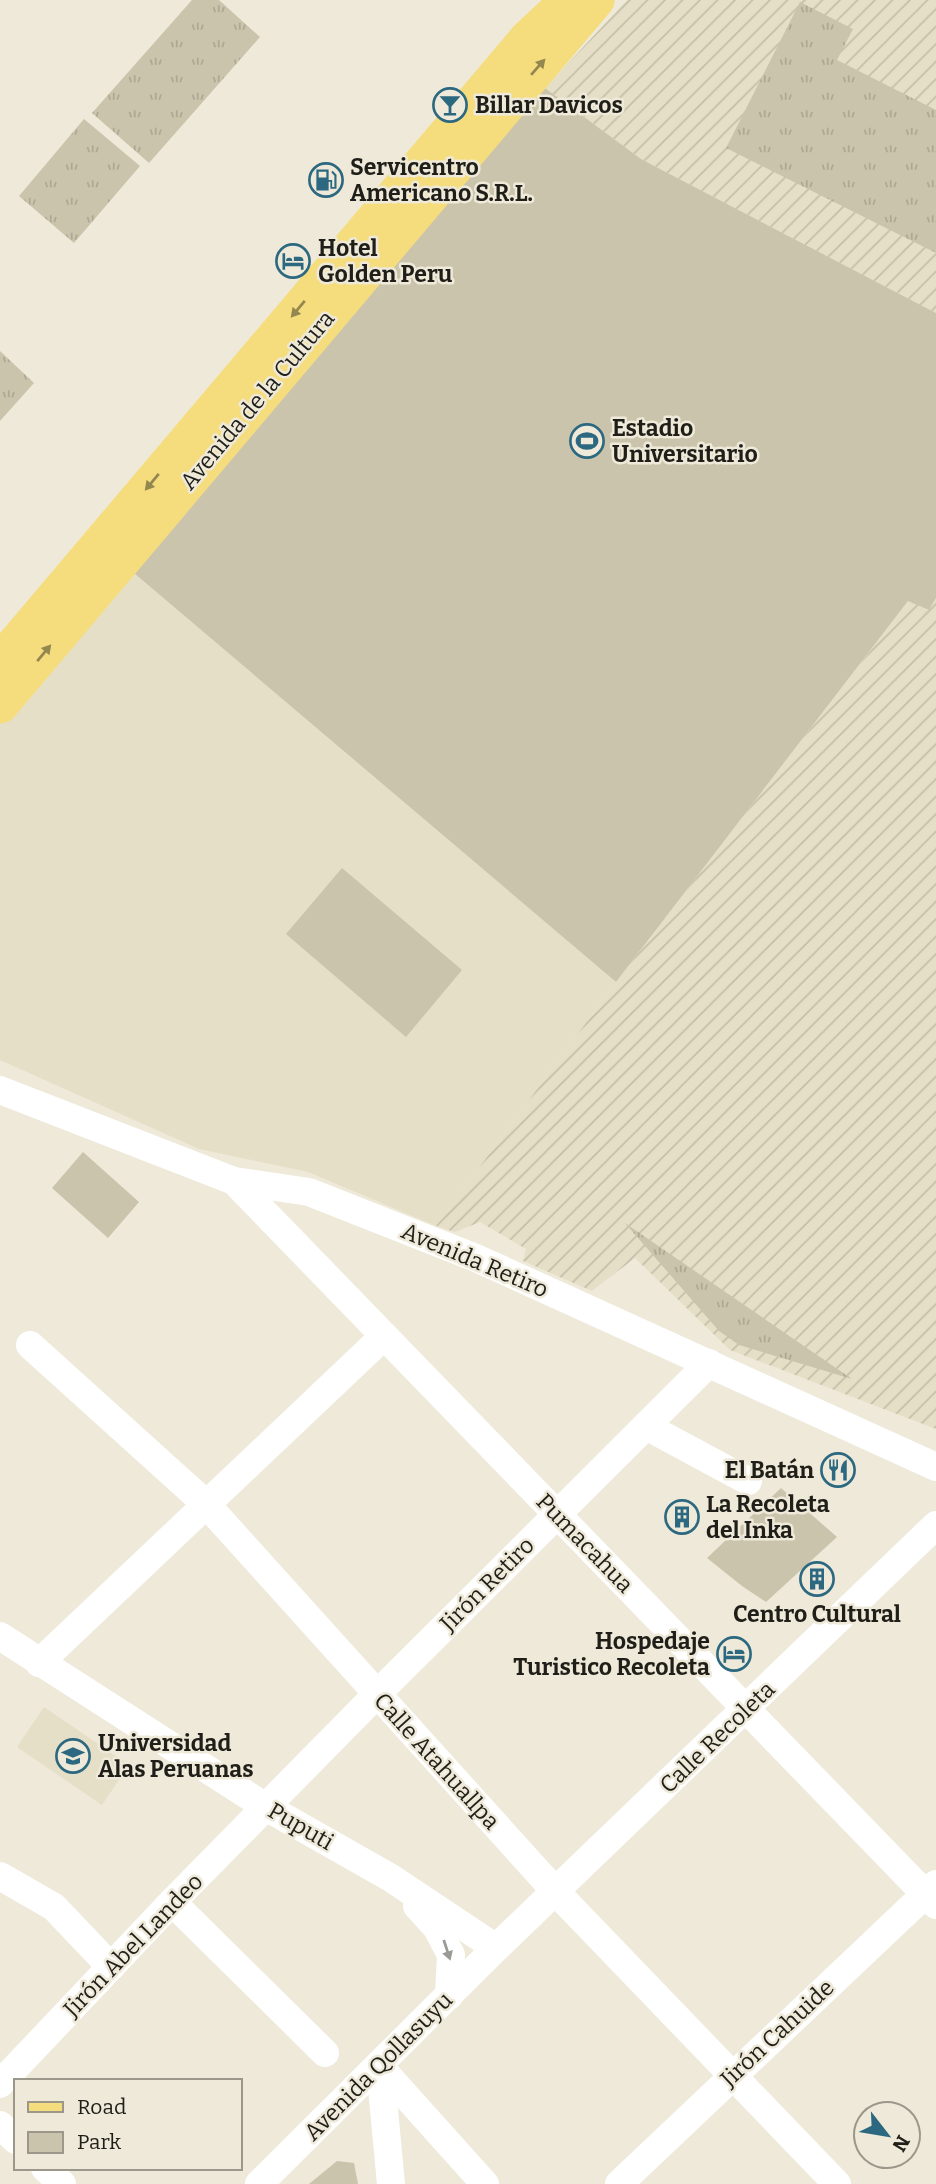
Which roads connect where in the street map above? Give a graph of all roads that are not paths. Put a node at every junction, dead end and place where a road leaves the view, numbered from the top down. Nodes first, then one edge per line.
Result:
1 (583, 2) edge
2 (241, 398) junction
3 (0, 662) edge
4 (0, 705) edge
5 (0, 1090) edge
6 (234, 1181) junction
7 (384, 1336) junction
8 (30, 1345) dead end
9 (709, 1363) junction
10 (646, 1426) junction
11 (936, 1467) edge
12 (748, 1481) dead end
13 (206, 1504) junction
14 (557, 1514) junction
15 (935, 1529) edge
16 (0, 1636) edge
17 (39, 1663) junction
18 (377, 1694) junction
19 (746, 1709) junction
20 (267, 1807) junction
21 (0, 1875) edge
22 (391, 1878) junction
23 (556, 1892) junction
24 (933, 1895) edge
25 (172, 1902) junction
26 (496, 1948) junction
27 (111, 1967) junction
28 (449, 1996) junction
29 (325, 2053) dead end
30 (380, 2067) junction
31 (732, 2075) junction
32 (0, 2084) edge
33 (0, 2125) edge
34 (14, 2138) edge
35 (47, 2170) edge
36 (62, 2184) edge
37 (259, 2184) edge
38 (391, 2184) edge
39 (485, 2184) edge
40 (619, 2184) edge
41 (837, 2184) edge

1 - 2 main road, Avenida de la Cultura
2 -> 3 main road, Avenida de la Cultura
4 -> 2 main road, Avenida de la Cultura
5 - 6 street, Avenida Retiro
6 - 7 street, Pumacahua
6 - 9 street, Avenida Retiro
7 - 13 street
7 - 14 street, Pumacahua
8 - 13 street, Calle Atahuallpa
9 - 10 street, Jirón Retiro
9 - 11 street, Avenida Retiro
10 - 12 street
10 - 14 street, Jirón Retiro
13 - 17 street
13 - 18 street, Calle Atahuallpa
14 - 18 street, Jirón Retiro
14 - 19 street, Pumacahua
15 - 19 street, Calle Recoleta
16 - 17 street, Puputi
17 - 20 street, Puputi
18 - 20 street, Jirón Retiro
18 - 23 street, Calle Atahuallpa
19 - 23 street, Calle Recoleta
19 - 24 street, Pumacahua
20 - 22 street, Puputi
20 - 25 street, Jirón Abel Landeo
21 - 27 street
22 - 26 street, Puputi
22 -> 28 street, Puputi
23 - 26 street, Calle Recoleta
23 - 31 street, Calle Atahuallpa
24 - 31 street, Jirón Cahuide
25 - 27 street, Jirón Abel Landeo
25 - 29 street
26 - 28 street, Avenida Qollasuyu
27 - 32 street, Jirón Abel Landeo
28 - 30 street, Avenida Qollasuyu
30 - 37 street, Avenida Qollasuyu
30 - 38 street
30 - 39 street
31 - 40 street, Jirón Cahuide
31 - 41 street, Calle Atahuallpa
33 - 34 street
35 - 36 street

